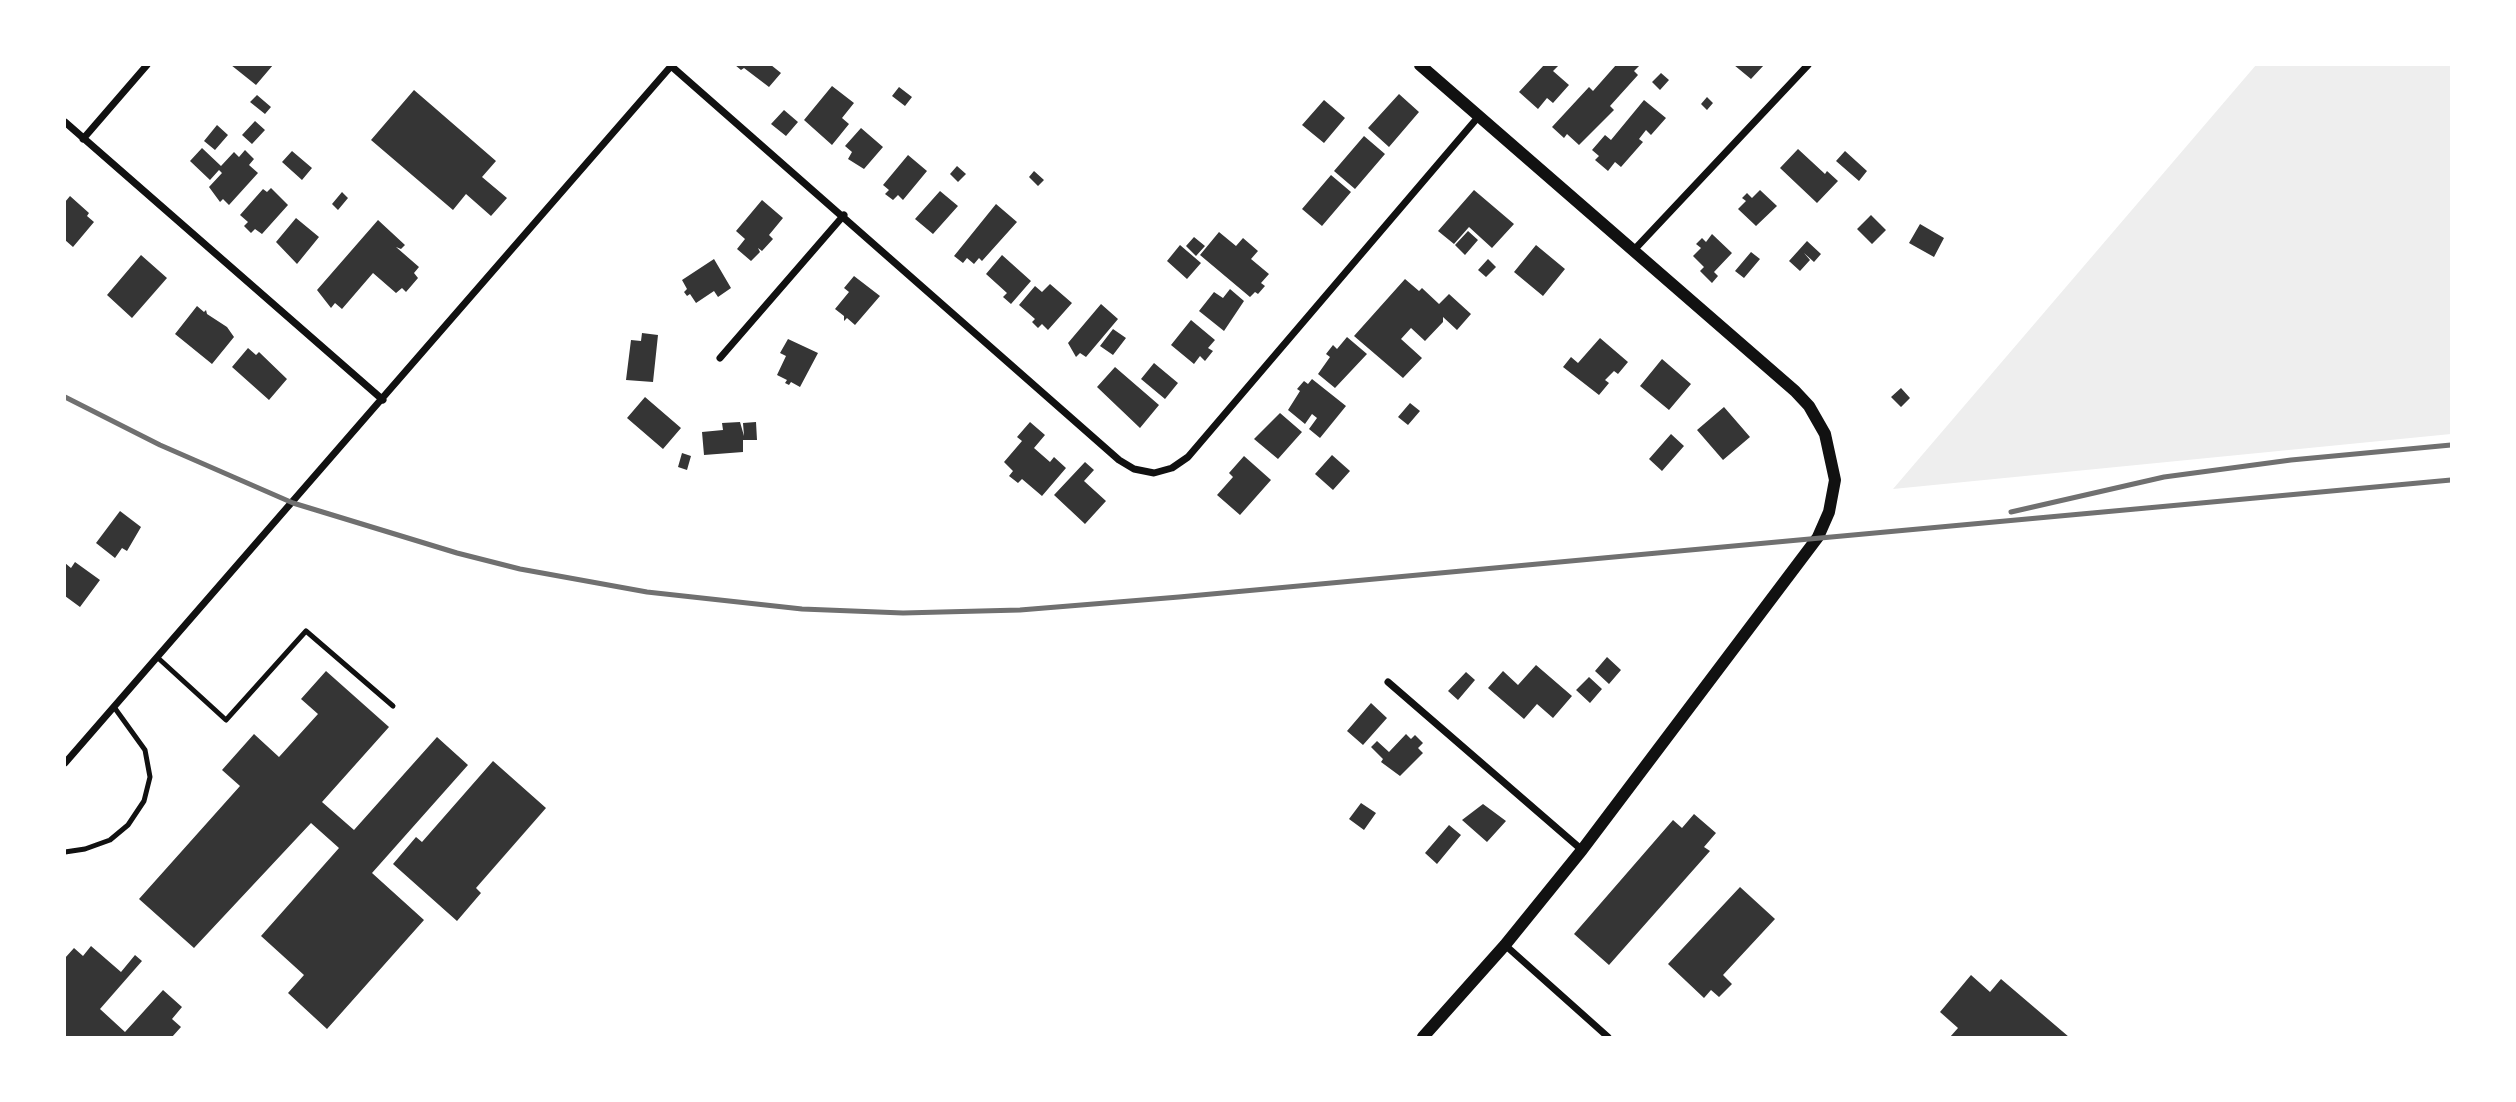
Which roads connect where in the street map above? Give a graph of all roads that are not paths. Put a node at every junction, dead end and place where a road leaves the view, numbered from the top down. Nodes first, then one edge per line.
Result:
1 (147, 65) edge
2 (671, 65) edge
3 (1420, 65) edge
4 (1808, 65) edge
5 (1479, 116) junction
6 (65, 122) edge
7 (83, 139) junction
8 (844, 215) junction
9 (1634, 250) junction
10 (720, 358) dead end
11 (383, 400) junction
12 (157, 657) junction
13 (1388, 682) dead end
14 (393, 706) dead end
15 (114, 707) junction
16 (65, 763) edge
17 (1582, 850) junction
18 (65, 852) edge
19 (1505, 945) junction
20 (1423, 1037) edge
21 (1608, 1037) edge

1 - 7 street
2 - 8 street
2 - 11 street
3 - 5 street
4 - 9 street
5 - 8 street
5 - 9 street
6 - 7 street
7 - 11 street
8 - 10 street
9 - 17 street
11 - 12 street
12 - 14 lane
12 - 15 street
13 - 17 street
15 - 16 street
15 - 18 lane
17 - 19 street
19 - 20 street
19 - 21 street

